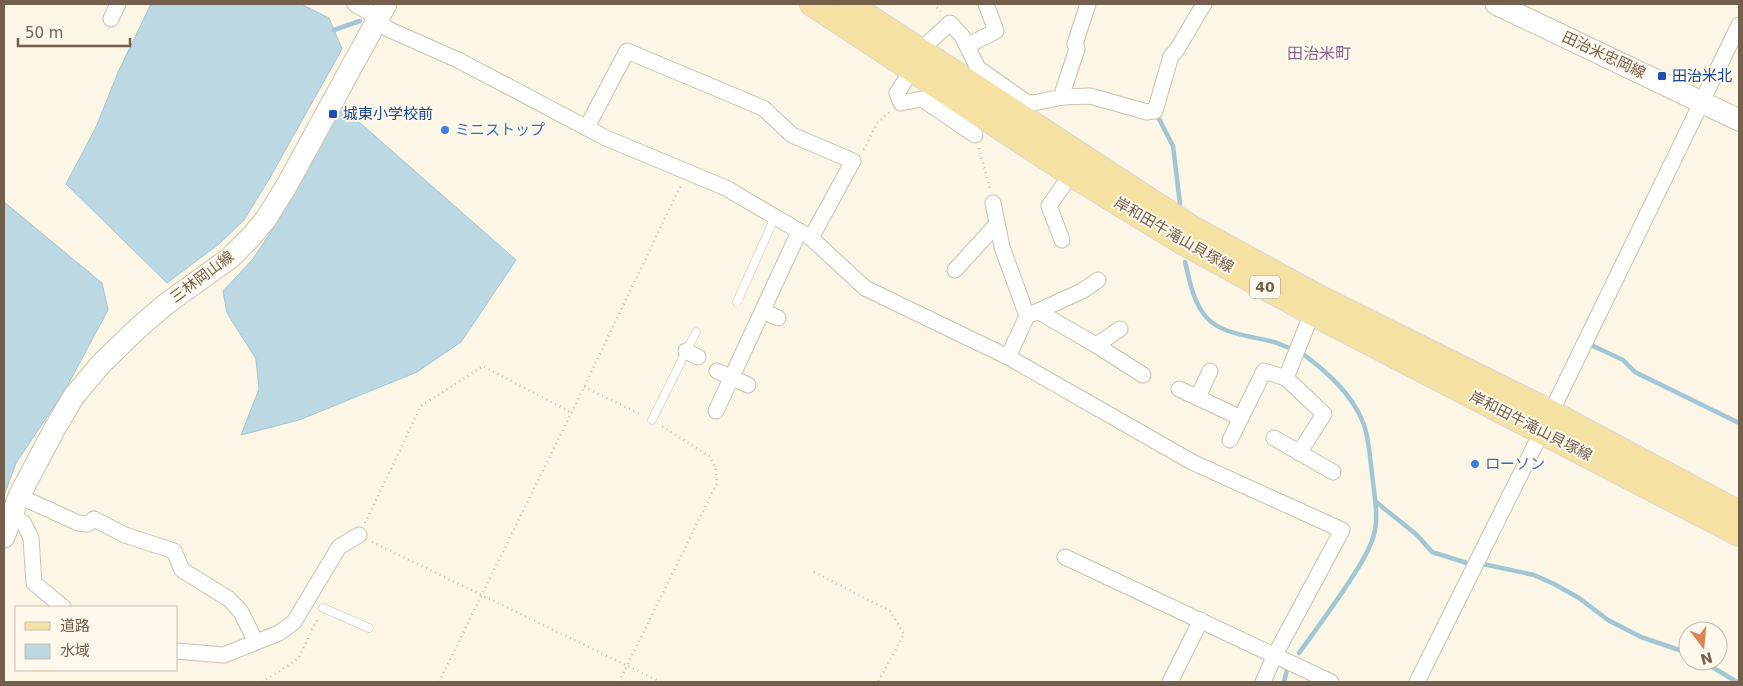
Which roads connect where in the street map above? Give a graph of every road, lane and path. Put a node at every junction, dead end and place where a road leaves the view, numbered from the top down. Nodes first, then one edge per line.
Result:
1 (118, 4) edge
2 (354, 4) edge
3 (812, 4) edge
4 (849, 4) edge
5 (986, 4) edge
6 (1088, 4) edge
7 (1204, 4) edge
8 (1496, 4) edge
9 (381, 12) edge
10 (110, 19) dead end
11 (1739, 25) edge
12 (967, 46) junction
13 (917, 61) junction
14 (1063, 97) junction
15 (1702, 102) junction
16 (901, 104) junction
17 (1739, 120) edge
18 (587, 128) junction
19 (975, 135) joint
20 (853, 161) junction
21 (690, 173) junction
22 (1071, 174) junction
23 (993, 203) joint
24 (775, 217) junction
25 (997, 224) junction
26 (805, 235) junction
27 (1062, 240) dead end
28 (955, 270) dead end
29 (1098, 280) dead end
30 (737, 302) dead end
31 (762, 311) junction
32 (1312, 313) junction
33 (1033, 314) junction
34 (778, 318) dead end
35 (1120, 329) dead end
36 (696, 332) dead end
37 (1096, 345) junction
38 (1008, 357) junction
39 (1210, 371) dead end
40 (718, 372) dead end
41 (1143, 375) dead end
42 (732, 378) junction
43 (1286, 378) junction
44 (748, 385) dead end
45 (584, 387) junction
46 (1180, 389) dead end
47 (1198, 397) junction
48 (716, 411) dead end
49 (570, 412) junction
50 (1241, 418) junction
51 (652, 420) junction
52 (1546, 422) junction
53 (1274, 438) dead end
54 (1230, 440) dead end
55 (1300, 453) junction
56 (1334, 472) dead end
57 (19, 496) junction
58 (1739, 513) edge
59 (7, 527) edge
60 (1739, 534) edge
61 (359, 535) junction
62 (1065, 557) dead end
63 (814, 572) dead end
64 (481, 594) junction
65 (62, 606) edge
66 (323, 608) dead end
67 (1201, 620) junction
68 (370, 628) dead end
69 (256, 642) junction
70 (178, 651) edge
71 (1275, 655) junction
72 (627, 666) junction
73 (439, 682) edge
74 (619, 682) edge
75 (661, 682) edge
76 (878, 682) edge
77 (1170, 682) edge
78 (1263, 682) edge
79 (1331, 682) edge
80 (1417, 682) edge

1 - 10 street
2 - 9 street
3 - 13 main road, 岸和田牛滝山貝塚線 / 40
4 - 13 main road, 岸和田牛滝山貝塚線 / 40
5 - 12 street
6 - 14 street
7 - 14 street
8 - 15 main road, 田治米忠岡線
9 - 18 street
9 - 57 main road, 三林岡山線
11 - 15 street
12 - 13 street
12 - 14 street
13 - 16 street
13 - 22 main road, 岸和田牛滝山貝塚線 / 40
13 - 52 main road, 岸和田牛滝山貝塚線 / 40
15 - 17 main road, 田治米忠岡線
15 - 52 street
16 - 19 street
16 - 20 path
18 - 20 street
18 - 21 street
19 - 23 path
20 - 26 street
21 - 24 street
21 - 45 path
22 - 27 street
22 - 32 main road, 岸和田牛滝山貝塚線 / 40
23 - 25 street
24 - 26 street
24 - 30 lane
25 - 28 street
25 - 33 street
26 - 31 street
26 - 38 street
29 - 33 street
31 - 34 street
31 - 42 street
32 - 43 street
32 - 52 main road, 岸和田牛滝山貝塚線 / 40
33 - 37 street
33 - 38 street
35 - 37 street
36 - 51 lane
37 - 41 street
38 - 71 street
39 - 47 street
40 - 42 street
42 - 44 street
42 - 48 street
43 - 50 street
43 - 55 street
45 - 49 path
45 - 51 path
46 - 47 street
47 - 50 street
49 - 61 path
49 - 64 path
50 - 54 street
51 - 72 path
52 - 58 main road, 岸和田牛滝山貝塚線 / 40
52 - 60 main road, 岸和田牛滝山貝塚線 / 40
52 - 80 street
53 - 55 street
55 - 56 street
57 - 59 main road, 三林岡山線
57 - 69 street
59 - 65 street
61 - 64 path
61 - 69 street
62 - 67 street
63 - 76 path
64 - 72 path
64 - 73 path
66 - 68 lane
67 - 71 street
67 - 77 street
69 - 70 street
71 - 78 street
71 - 79 street
72 - 74 path
72 - 75 path

